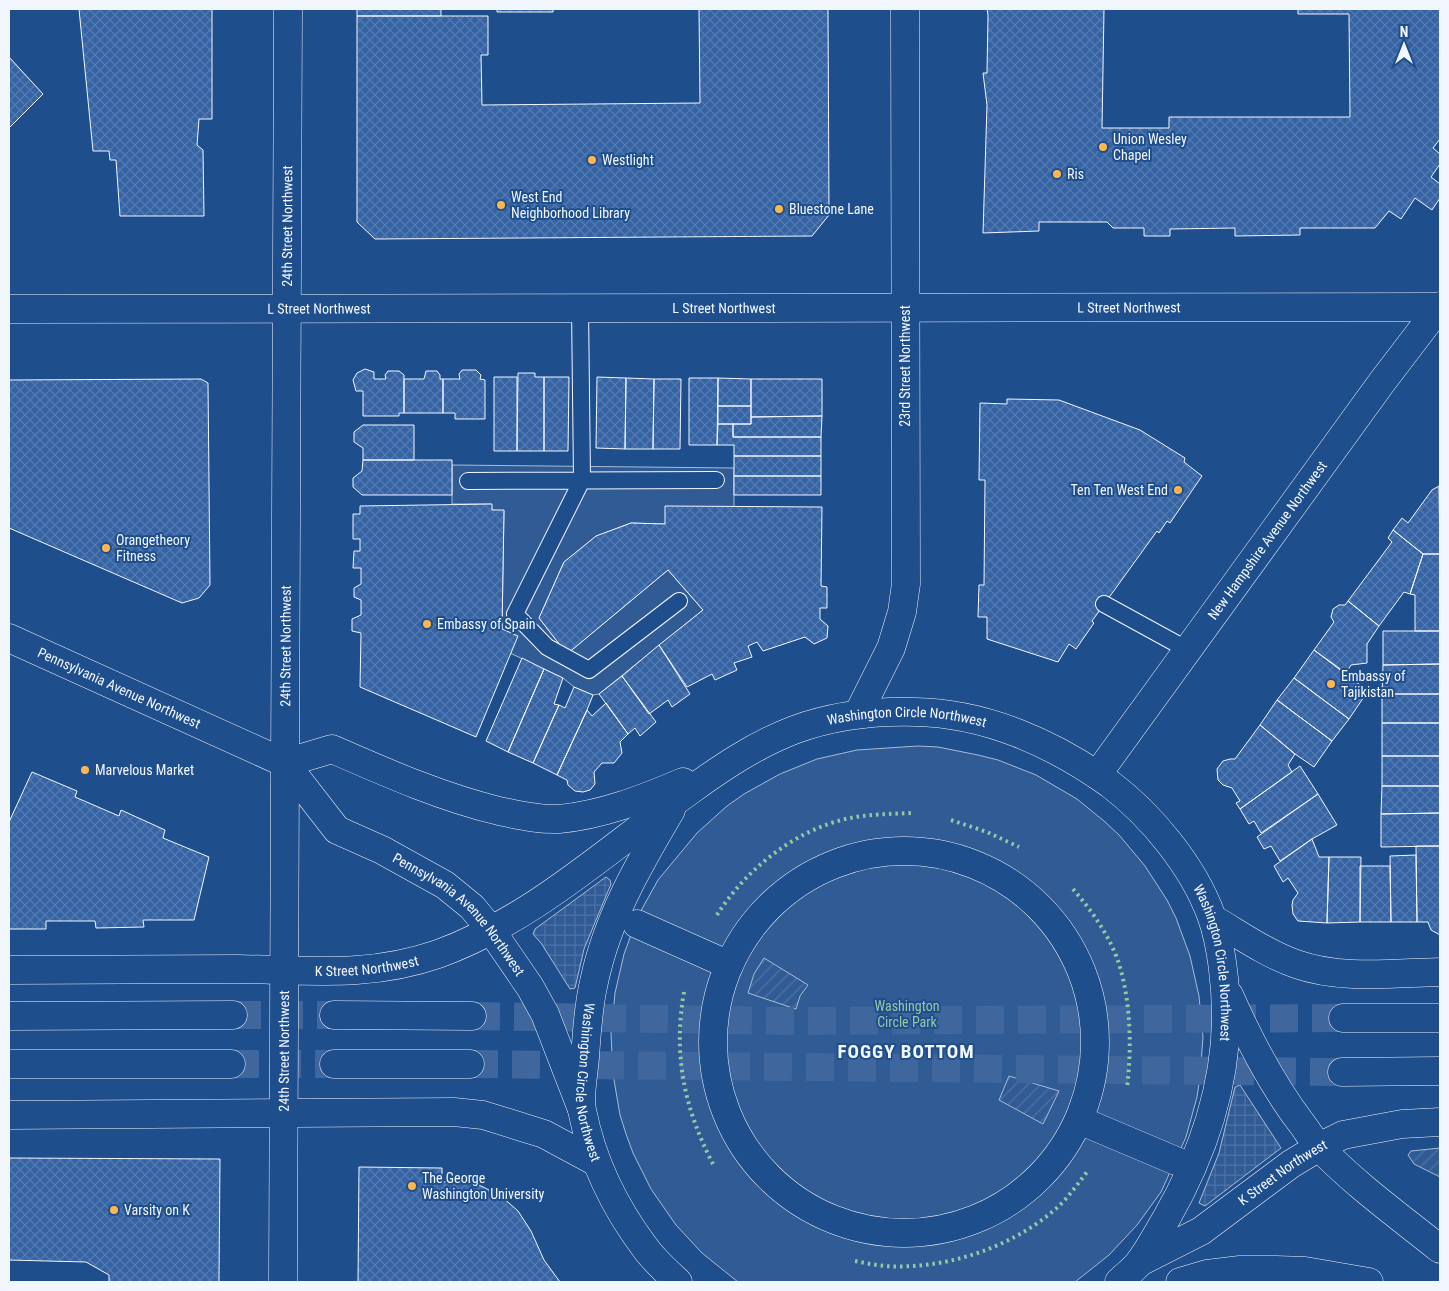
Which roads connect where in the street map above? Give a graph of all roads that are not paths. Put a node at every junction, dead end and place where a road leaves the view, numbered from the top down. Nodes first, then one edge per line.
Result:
1 (288, 9) edge
2 (905, 9) edge
3 (1440, 306) edge
4 (580, 307) junction
5 (905, 307) junction
6 (287, 308) junction
7 (9, 310) edge
8 (582, 480) junction
9 (716, 480) dead end
10 (468, 481) dead end
11 (680, 601) dead end
12 (1104, 604) dead end
13 (9, 638) edge
14 (1188, 650) junction
15 (858, 714) junction
16 (284, 763) junction
17 (727, 764) junction
18 (1097, 775) junction
19 (677, 800) junction
20 (1213, 919) junction
21 (637, 924) dead end
22 (491, 930) junction
23 (729, 965) junction
24 (9, 970) edge
25 (284, 971) junction
26 (1440, 972) edge
27 (1226, 988) junction
28 (233, 1015) tunnel mouth
29 (334, 1015) tunnel mouth
30 (9, 1016) edge
31 (472, 1016) tunnel mouth
32 (1343, 1018) tunnel mouth
33 (1440, 1018) edge
34 (9, 1064) edge
35 (231, 1064) tunnel mouth
36 (334, 1064) tunnel mouth
37 (470, 1064) tunnel mouth
38 (1440, 1071) edge
39 (1342, 1072) tunnel mouth
40 (581, 1107) junction
41 (284, 1114) junction
42 (9, 1115) edge
43 (1079, 1120) junction
44 (1440, 1122) edge
45 (1319, 1147) junction
46 (1176, 1161) dead end
47 (596, 1162) junction
48 (1440, 1249) edge
49 (1139, 1263) junction
50 (283, 1282) edge
51 (678, 1282) edge
52 (1119, 1282) edge
53 (1180, 1282) edge
54 (1369, 1282) edge

1 - 6 main road, 24th Street Northwest
2 - 5 main road, 23rd Street Northwest
3 - 5 main road, L Street Northwest
3 - 14 main road, New Hampshire Avenue Northwest
4 - 5 main road, L Street Northwest
4 - 6 main road, L Street Northwest
4 - 8 lane
5 - 15 main road, 23rd Street Northwest
6 - 7 main road, L Street Northwest
6 - 16 main road, 24th Street Northwest
8 - 9 lane
8 - 10 lane
8 - 11 lane
12 - 14 lane
13 - 16 main road, Pennsylvania Avenue Northwest
14 - 18 main road, New Hampshire Avenue Northwest
15 - 17 main road, Washington Circle Northwest
15 - 18 main road, Washington Circle Northwest
16 - 17 main road
16 - 22 main road, Pennsylvania Avenue Northwest
16 - 25 main road, 24th Street Northwest
17 - 19 main road, Washington Circle Northwest
18 - 20 main road, Washington Circle Northwest
19 - 22 main road, K Street Northwest
19 - 40 main road, Washington Circle Northwest
20 - 26 main road
20 - 27 main road, Washington Circle Northwest
21 - 23 main road
22 - 25 main road, K Street Northwest
22 - 40 main road, Pennsylvania Avenue Northwest
23 - 43 main road
23 - 43 main road
24 - 25 main road, K Street Northwest
25 - 41 main road, 24th Street Northwest
27 - 45 main road
27 - 49 main road, Washington Circle Northwest
28 - 30 main road
29 - 31 main road
32 - 33 main road
34 - 35 main road
36 - 37 main road
38 - 39 main road
40 - 47 main road, Washington Circle Northwest
41 - 42 main road
41 - 47 main road
41 - 50 main road, 24th Street Northwest
43 - 46 main road
44 - 45 main road, K Street Northwest
45 - 48 main road
45 - 49 main road, K Street Northwest
47 - 51 main road, Washington Circle Northwest
49 - 52 main road, Washington Circle Northwest
53 - 54 main road

